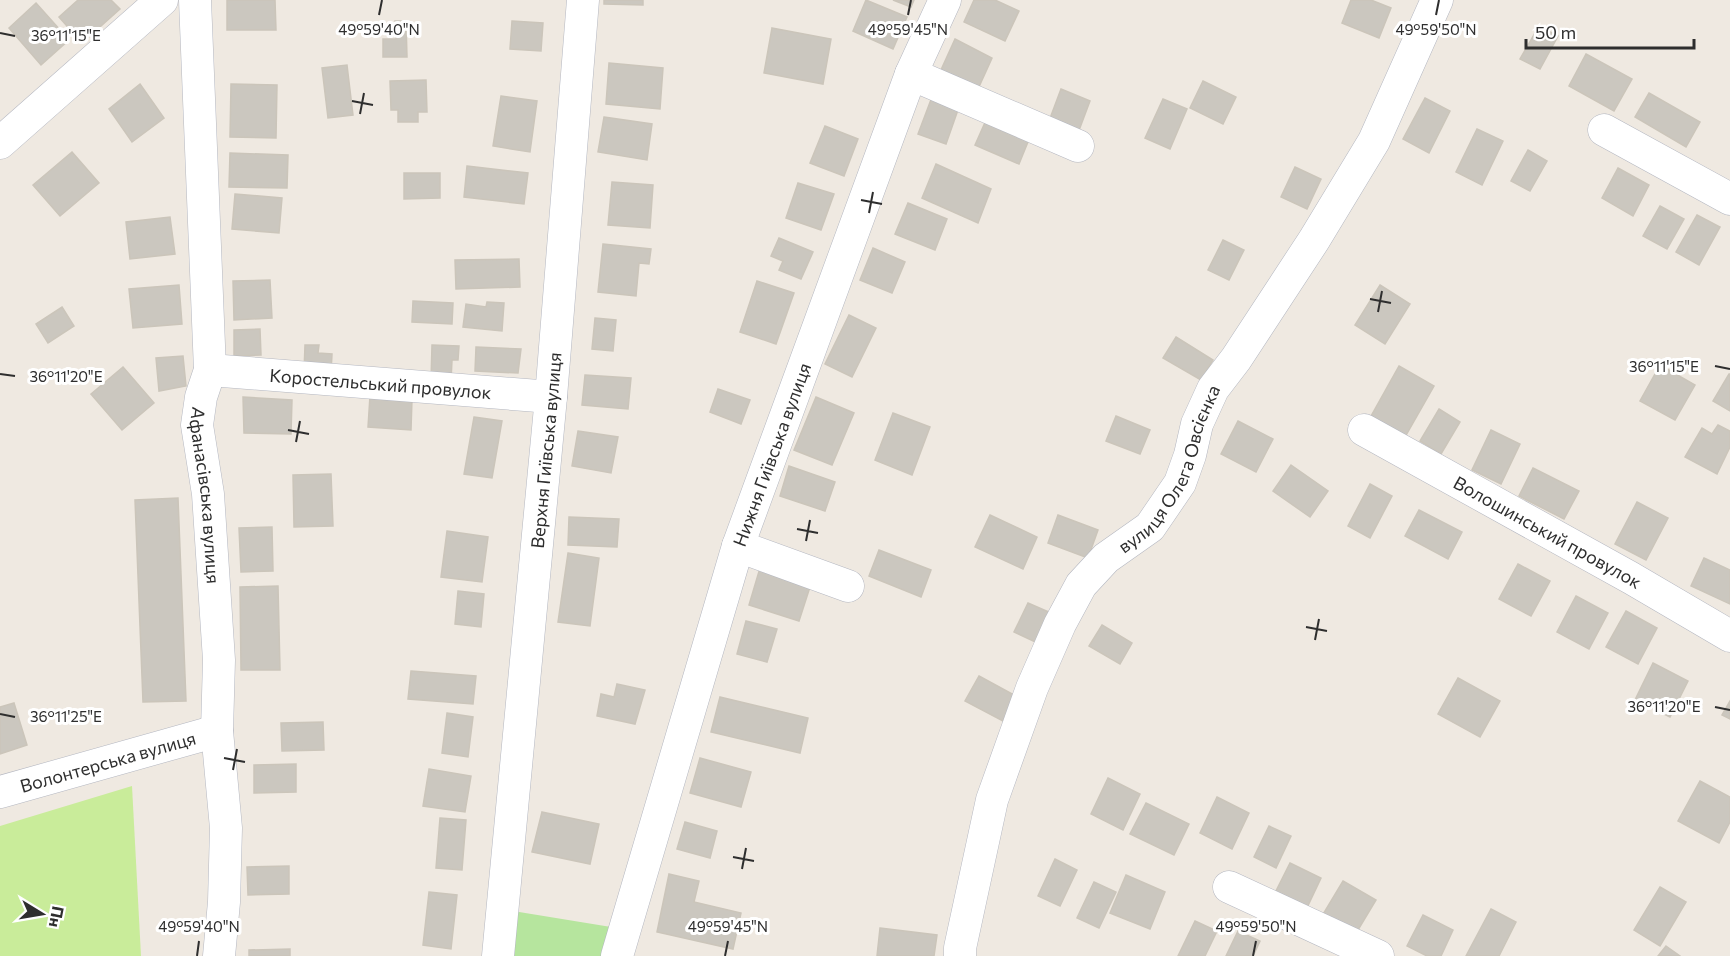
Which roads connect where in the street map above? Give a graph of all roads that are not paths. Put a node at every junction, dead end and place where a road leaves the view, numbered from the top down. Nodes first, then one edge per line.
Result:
1 (162, 0) edge
2 (195, 0) edge
3 (583, 0) edge
4 (945, 0) edge
5 (1437, 0) edge
6 (911, 74) junction
7 (1604, 130) dead end
8 (0, 142) edge
9 (1078, 146) dead end
10 (1730, 199) edge
11 (210, 370) junction
12 (551, 397) junction
13 (1364, 430) dead end
14 (738, 546) junction
15 (848, 586) dead end
16 (1730, 636) edge
17 (217, 731) junction
18 (0, 792) edge
19 (1229, 887) dead end
20 (219, 956) edge
21 (498, 956) edge
22 (616, 956) edge
23 (960, 956) edge
24 (1378, 956) edge

1 - 8 street
2 - 11 street, Афанасівська вулиця
3 - 12 street, Верхня Гиївська вулиця
4 - 6 street, Нижня Гиївська вулиця
5 - 23 street, вулиця Олега Овсієнка
6 - 9 street
6 - 14 street, Нижня Гиївська вулиця
7 - 10 street
11 - 12 street, Коростельський провулок
11 - 17 street, Афанасівська вулиця
12 - 21 street, Верхня Гиївська вулиця
13 - 16 street, Волошинський провулок
14 - 15 street
14 - 22 street, Нижня Гиївська вулиця
17 - 18 street, Волонтерська вулиця
17 - 20 street, Афанасівська вулиця
19 - 24 street

